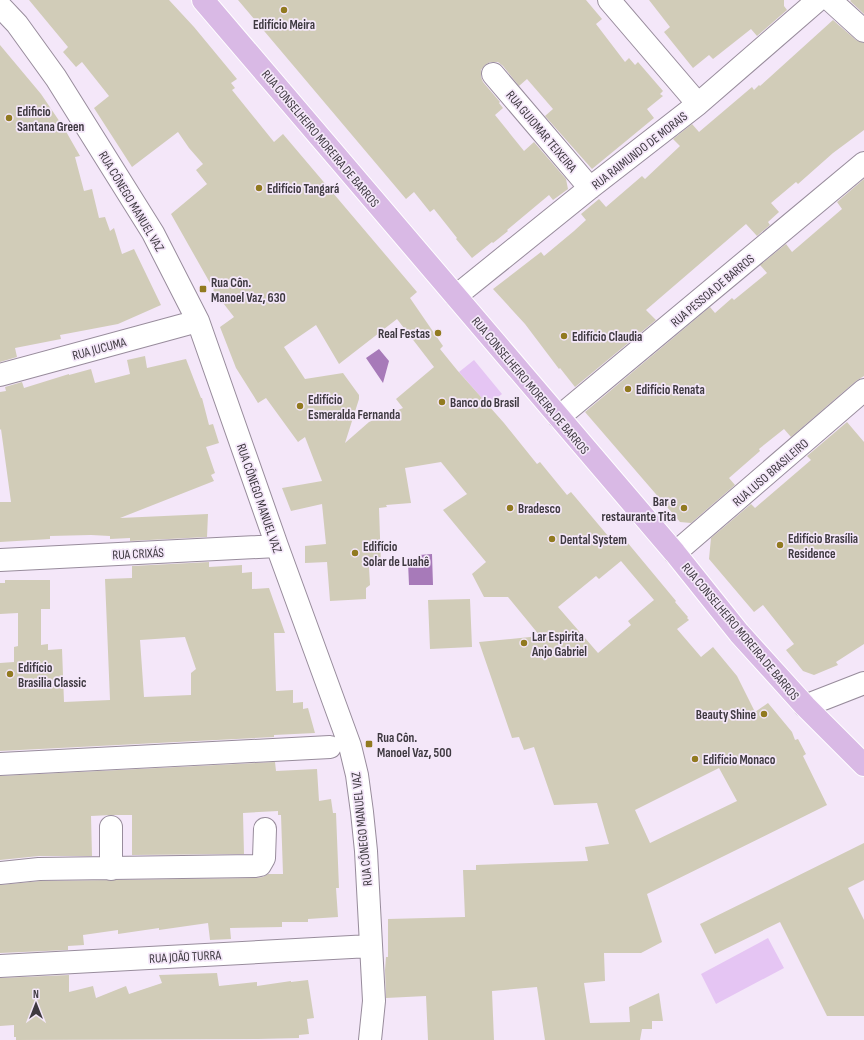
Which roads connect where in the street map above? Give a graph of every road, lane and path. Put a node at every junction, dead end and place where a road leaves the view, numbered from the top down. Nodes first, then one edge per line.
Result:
1 (203, 0) edge
2 (609, 0) edge
3 (818, 0) edge
4 (830, 0) edge
5 (0, 6) edge
6 (864, 31) edge
7 (493, 74) dead end
8 (698, 104) junction
9 (864, 163) edge
10 (590, 188) junction
11 (456, 296) junction
12 (198, 321) junction
13 (0, 375) edge
14 (864, 390) edge
15 (559, 417) junction
16 (277, 546) junction
17 (675, 553) junction
18 (0, 560) edge
19 (864, 683) edge
20 (805, 706) junction
21 (330, 747) dead end
22 (0, 764) edge
23 (864, 765) edge
24 (111, 827) dead end
25 (265, 829) dead end
26 (111, 869) junction
27 (0, 873) edge
28 (370, 946) junction
29 (0, 966) edge
30 (370, 1040) edge

1 - 11 main road, RUA CONSELHEIRO MOREIRA DE BARROS
2 - 8 street
3 - 8 street, RUA RAIMUNDO DE MORAIS
4 - 6 street
5 - 12 street, RUA CÔNEGO MANUEL VAZ
7 - 10 street, RUA GUIOMAR TEIXEIRA
8 - 10 street, RUA RAIMUNDO DE MORAIS
9 - 15 street, RUA PESSOA DE BARROS
10 - 11 street, RUA RAIMUNDO DE MORAIS
11 - 15 main road, RUA CONSELHEIRO MOREIRA DE BARROS
12 - 13 street, RUA JUCUMA
12 - 16 street, RUA CÔNEGO MANUEL VAZ
14 - 17 street, RUA LUSO BRASILEIRO
15 - 17 main road, RUA CONSELHEIRO MOREIRA DE BARROS
16 - 18 street, RUA CRIXÁS
16 - 28 street, RUA CÔNEGO MANUEL VAZ
17 - 20 main road, RUA CONSELHEIRO MOREIRA DE BARROS
19 - 20 street
20 - 23 main road, RUA CONSELHEIRO MOREIRA DE BARROS
21 - 22 street
24 - 26 street
25 - 26 street
26 - 27 street
28 - 29 street, RUA JOÃO TURRA
28 - 30 street, RUA CÔNEGO MANUEL VAZ

